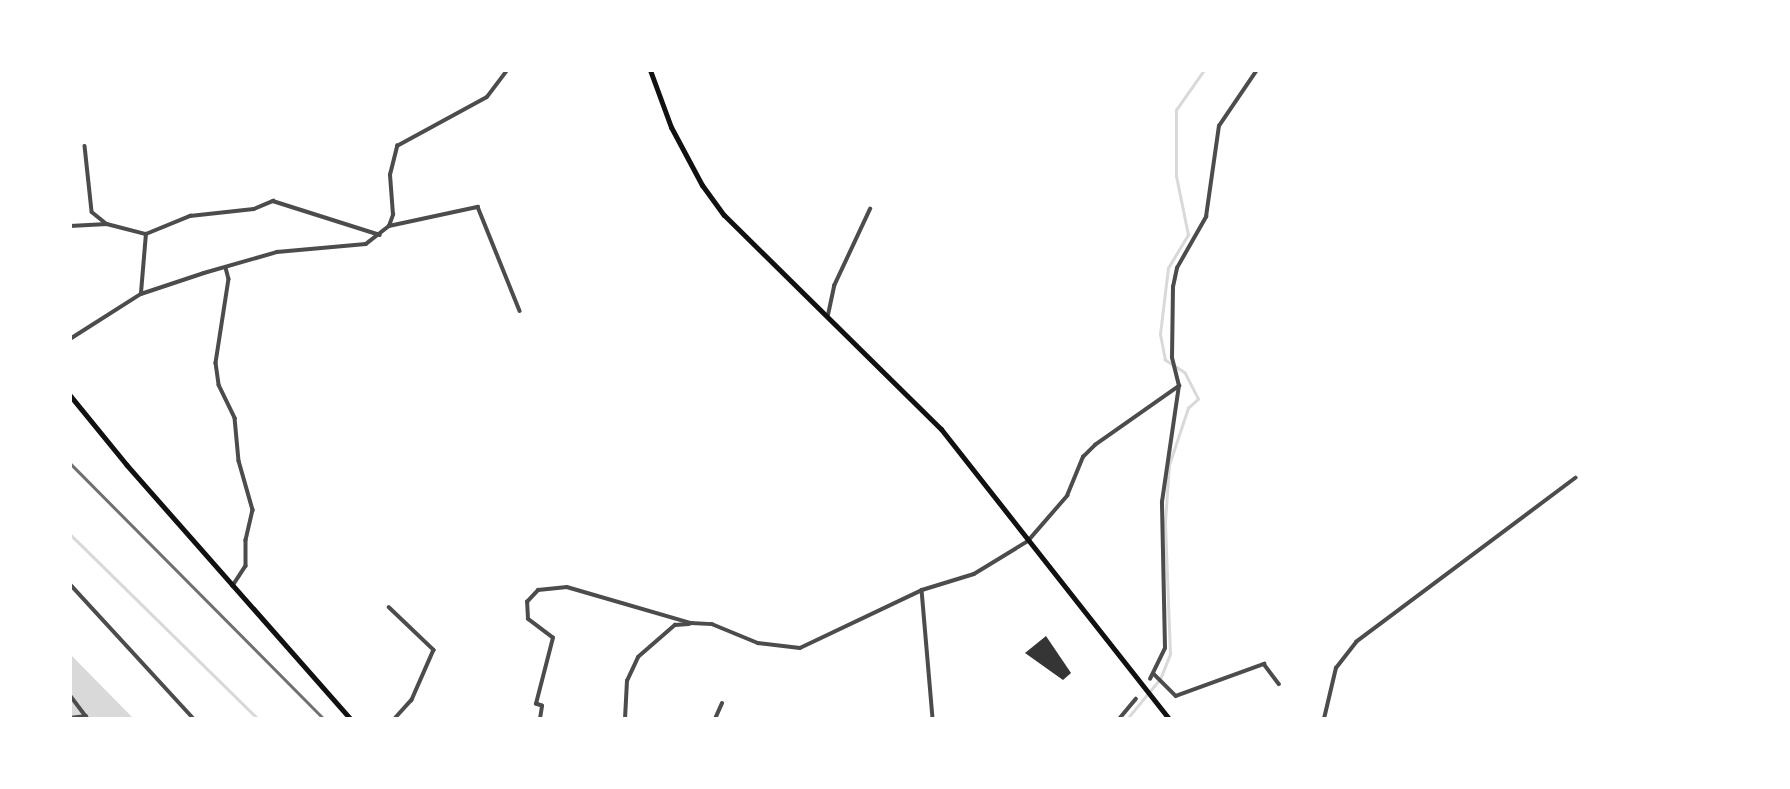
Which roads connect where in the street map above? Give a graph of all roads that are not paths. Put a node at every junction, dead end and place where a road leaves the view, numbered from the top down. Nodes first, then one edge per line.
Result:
1 (508, 70) edge
2 (650, 70) edge
3 (1256, 70) edge
4 (85, 146) dead end
5 (870, 209) dead end
6 (107, 224) junction
7 (70, 226) edge
8 (389, 226) junction
9 (146, 234) junction
10 (380, 235) junction
11 (226, 268) junction
12 (141, 294) junction
13 (520, 312) dead end
14 (828, 315) junction
15 (70, 339) edge
16 (1179, 386) junction
17 (70, 394) edge
18 (1575, 478) dead end
19 (1028, 541) junction
20 (70, 584) edge
21 (233, 586) junction
22 (922, 590) junction
23 (388, 607) dead end
24 (691, 623) junction
25 (1154, 674) junction
26 (1150, 680) dead end
27 (1279, 684) dead end
28 (70, 695) edge
29 (1136, 699) dead end
30 (722, 703) dead end
31 (70, 718) edge
32 (87, 718) edge
33 (94, 719) edge
34 (194, 719) edge
35 (351, 719) edge
36 (395, 719) edge
37 (540, 719) edge
38 (625, 719) edge
39 (715, 719) edge
40 (933, 719) edge
41 (1119, 719) edge
42 (1169, 719) edge
43 (1324, 719) edge

1 - 8 street
2 - 14 highway
3 - 16 street
4 - 6 street
5 - 14 street
6 - 7 street
6 - 9 street
8 - 10 street
8 - 13 street
9 - 10 street
9 - 12 street
10 - 11 street
11 - 12 street
11 - 21 street
12 - 15 street
14 - 19 highway
16 - 19 street
16 - 25 street
17 - 21 main road
18 - 43 street
19 - 22 street
19 - 42 highway
20 - 34 street
21 - 35 main road
22 - 24 street
22 - 40 street
23 - 36 street
24 - 37 street
24 - 38 street
25 - 26 street
25 - 27 street
28 - 32 street
29 - 41 street
30 - 39 street
31 - 32 street
32 - 33 street

